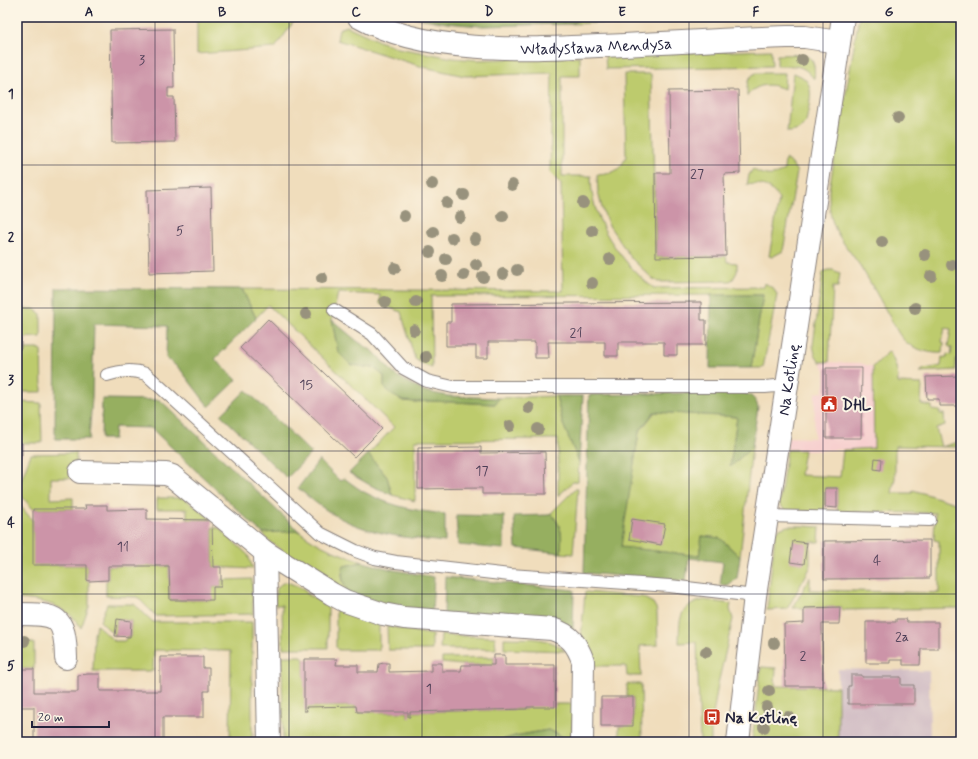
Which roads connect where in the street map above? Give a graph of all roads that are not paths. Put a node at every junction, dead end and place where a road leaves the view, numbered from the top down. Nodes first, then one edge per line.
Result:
1 (359, 17) edge
2 (843, 17) edge
3 (838, 42) junction
4 (334, 310) dead end
5 (107, 375) dead end
6 (787, 385) junction
7 (80, 472) dead end
8 (767, 516) junction
9 (930, 520) dead end
10 (266, 552) junction
11 (755, 596) junction
12 (17, 614) edge
13 (66, 658) dead end
14 (269, 742) edge
15 (582, 742) edge
16 (738, 742) edge

1 - 3 street, Władysława Mendysa
2 - 3 street, Na Kotlinę
3 - 6 street, Na Kotlinę
4 - 6 lane
5 - 11 lane
6 - 8 street, Na Kotlinę
7 - 10 street
8 - 9 lane
8 - 11 street, Na Kotlinę
10 - 14 street
10 - 15 street
11 - 16 street, Na Kotlinę
12 - 13 street

